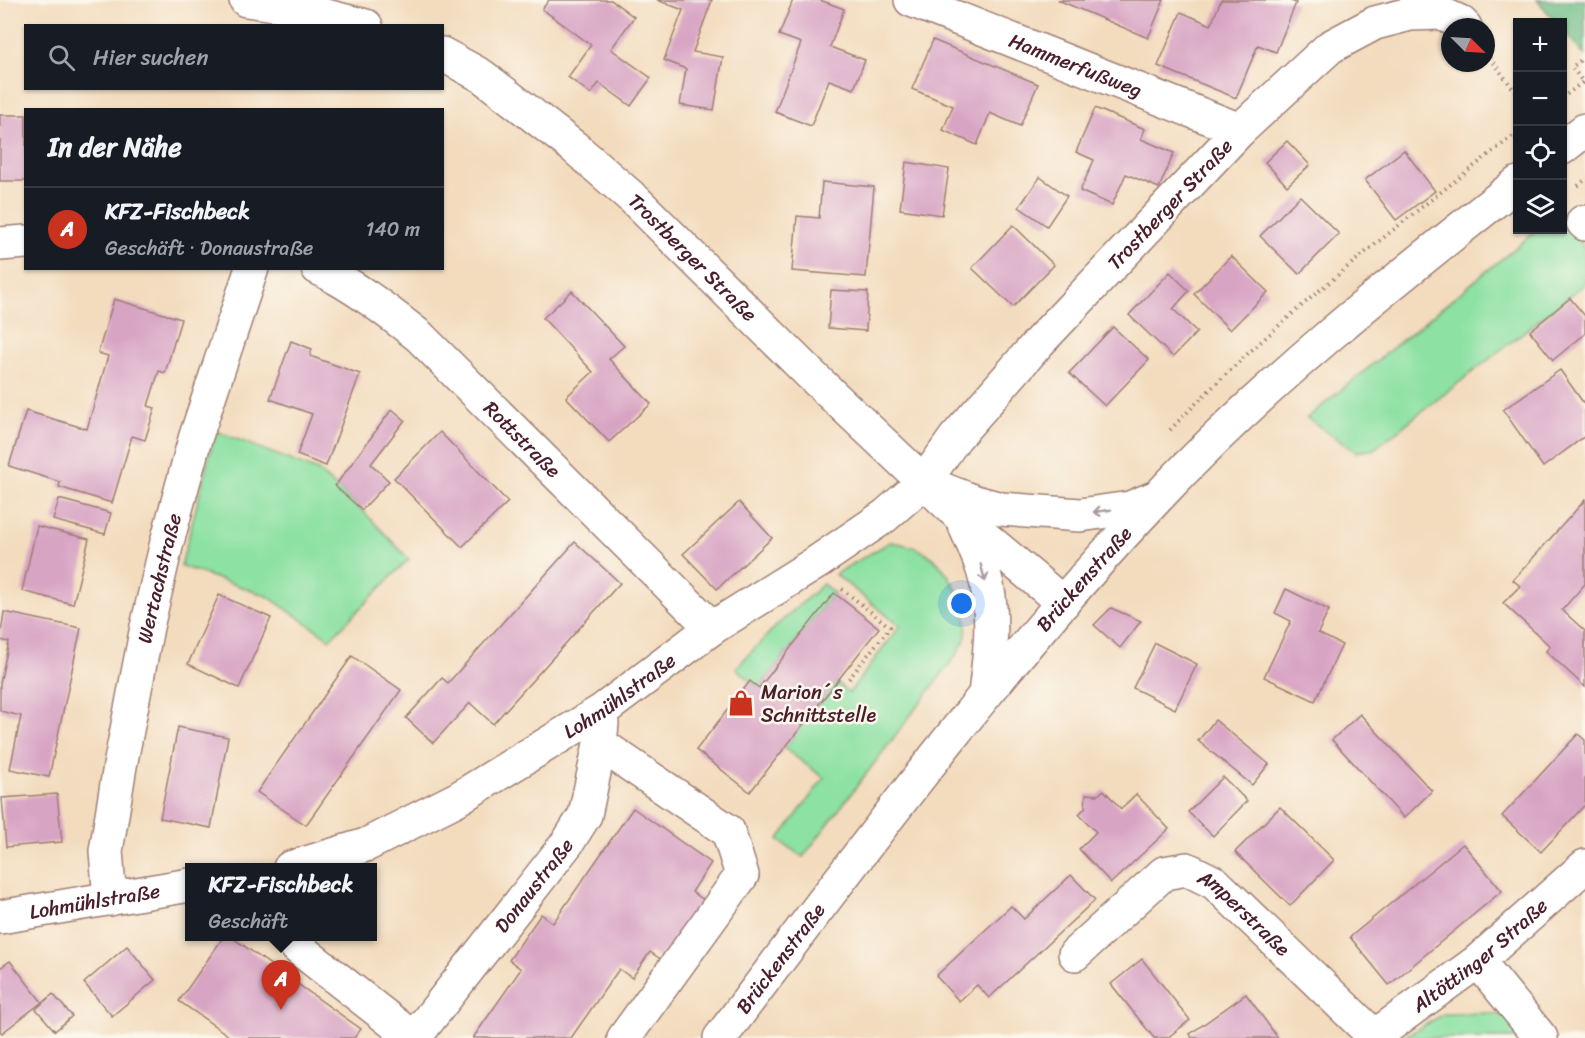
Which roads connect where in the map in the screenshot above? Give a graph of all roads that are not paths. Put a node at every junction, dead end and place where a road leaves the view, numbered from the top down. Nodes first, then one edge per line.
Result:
1 (246, 0) edge
2 (910, 0) edge
3 (1451, 18) edge
4 (358, 24) edge
5 (444, 55) edge
6 (1240, 130) junction
7 (1585, 130) edge
8 (1567, 145) edge
9 (1513, 187) edge
10 (24, 242) edge
11 (0, 244) edge
12 (251, 270) edge
13 (322, 270) edge
14 (924, 482) junction
15 (1158, 496) junction
16 (962, 518) junction
17 (1063, 603) junction
18 (712, 628) junction
19 (985, 694) junction
20 (603, 710) junction
21 (600, 744) junction
22 (303, 863) edge
23 (1585, 866) edge
24 (185, 886) edge
25 (110, 899) junction
26 (0, 916) edge
27 (297, 947) dead end
28 (1075, 954) dead end
29 (1478, 961) junction
30 (1373, 1037) edge
31 (413, 1038) edge
32 (624, 1038) edge
33 (720, 1038) edge
34 (1541, 1038) edge

1 - 4 street
2 - 6 street, Hammerfußweg
3 - 6 street, Trostberger Straße
5 - 14 street, Trostberger Straße
6 - 14 street, Trostberger Straße
7 - 8 street
9 - 15 street, Brückenstraße
10 - 11 street
12 - 25 street, Wertachstraße
13 - 18 street, Rottstraße
15 -> 14 street
14 - 16 street, Trostberger Straße
14 - 18 street, Lohmühlstraße
15 - 17 street, Brückenstraße
16 - 17 street, Trostberger Straße
16 -> 19 street
17 - 19 street, Brückenstraße
18 - 20 street, Lohmühlstraße
19 - 33 street, Brückenstraße
20 - 21 street, Donaustraße
20 - 22 street, Lohmühlstraße
21 - 31 street, Donaustraße
21 - 32 street
23 - 29 street, Altöttinger Straße
24 - 25 street, Lohmühlstraße
25 - 26 street, Lohmühlstraße
27 - 31 street
28 - 30 street, Amperstraße
29 - 30 street, Altöttinger Straße
29 - 34 street

